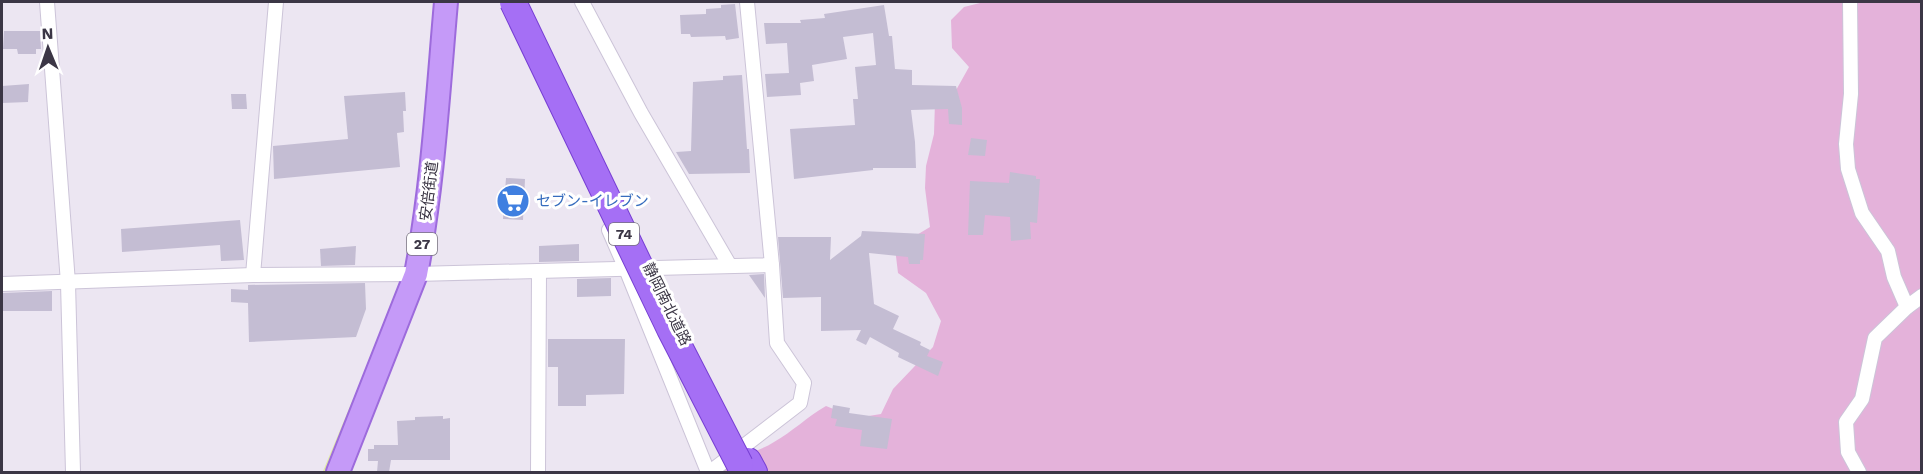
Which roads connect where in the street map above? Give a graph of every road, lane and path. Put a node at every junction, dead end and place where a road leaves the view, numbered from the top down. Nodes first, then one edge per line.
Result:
1 (47, 2) edge
2 (276, 2) edge
3 (446, 2) edge
4 (513, 2) edge
5 (525, 2) edge
6 (582, 2) edge
7 (747, 2) edge
8 (1850, 2) edge
9 (771, 265) junction
10 (730, 266) junction
11 (626, 269) junction
12 (539, 272) junction
13 (416, 274) junction
14 (254, 275) junction
15 (68, 283) junction
16 (2, 284) edge
17 (1922, 296) edge
18 (1907, 307) junction
19 (746, 468) edge
20 (73, 472) edge
21 (338, 472) edge
22 (538, 472) edge
23 (709, 472) edge
24 (1859, 472) edge

1 - 15 street
2 - 14 street
3 - 13 main road, 安倍街道 / 27
4 - 19 highway, 静岡南北道路 / 74, bridge
5 - 11 street
5 - 19 highway, 静岡南北道路 / 74
6 - 10 street
7 - 9 street
8 - 18 street
9 - 10 street
9 - 23 street
10 - 11 street
11 - 12 street
11 - 23 street
12 - 13 street
12 - 22 street
13 - 14 street
13 - 21 main road, 安倍街道 / 27
14 - 15 street
15 - 16 street
15 - 20 street
17 - 18 street
18 - 24 street

